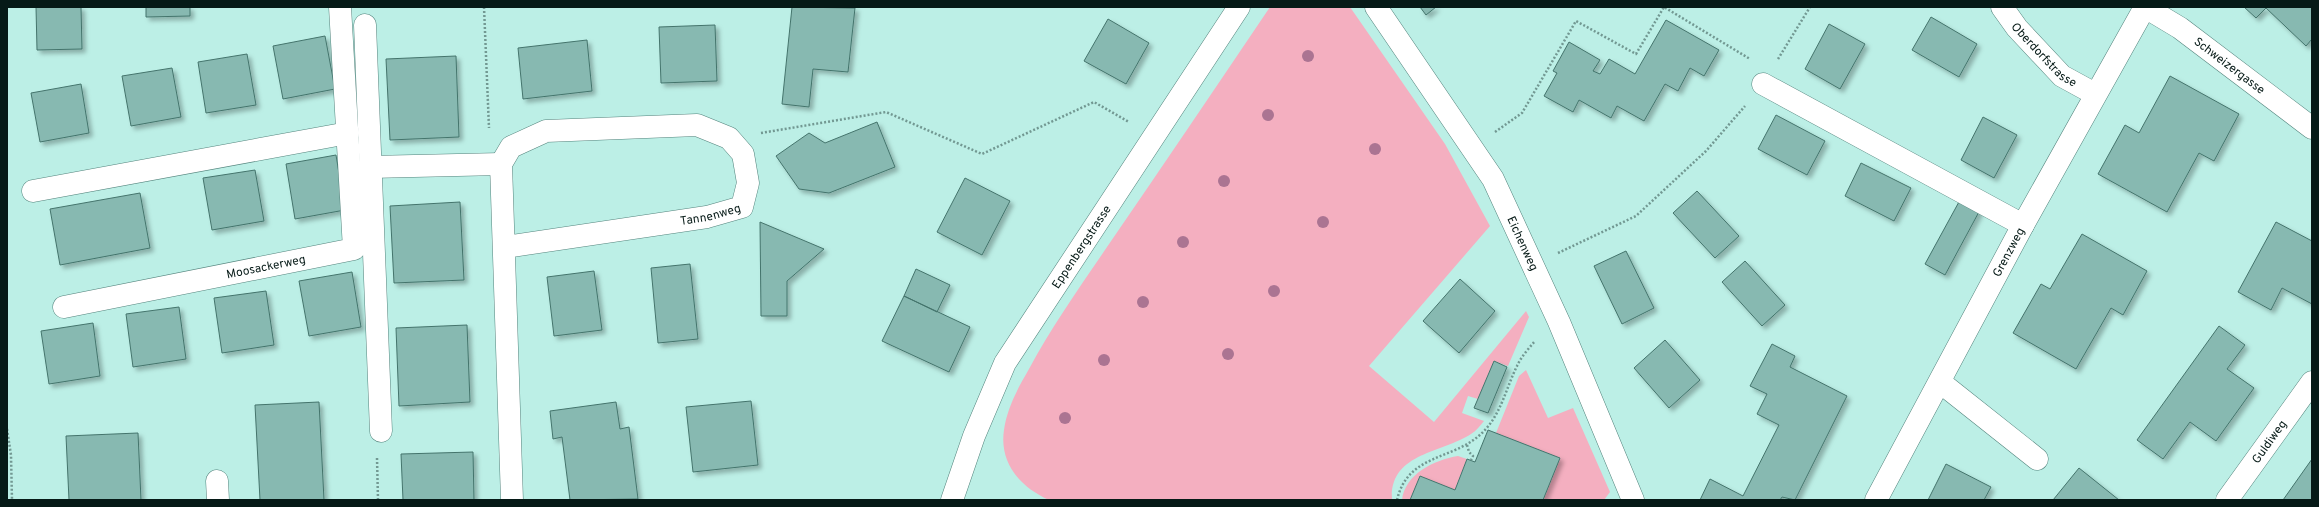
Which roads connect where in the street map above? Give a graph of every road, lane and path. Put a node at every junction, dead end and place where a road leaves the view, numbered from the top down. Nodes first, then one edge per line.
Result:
1 (340, 7) edge
2 (484, 7) edge
3 (1239, 7) edge
4 (1376, 7) edge
5 (1810, 7) edge
6 (2002, 7) edge
7 (2145, 7) edge
8 (365, 25) dead end
9 (1767, 78) junction
10 (2094, 94) junction
11 (2312, 128) edge
12 (348, 133) junction
13 (1154, 136) junction
14 (729, 138) junction
15 (1472, 148) junction
16 (501, 164) junction
17 (370, 168) junction
18 (33, 191) dead end
19 (2023, 225) junction
20 (505, 247) junction
21 (1533, 265) junction
22 (64, 307) dead end
23 (1560, 322) junction
24 (1940, 382) junction
25 (2312, 382) edge
26 (7, 429) edge
27 (382, 430) joint
28 (1468, 445) junction
29 (2037, 459) dead end
30 (1471, 460) dead end
31 (12, 500) edge
32 (378, 500) edge
33 (512, 500) edge
34 (952, 500) edge
35 (1397, 500) edge
36 (1633, 500) edge
37 (1876, 500) edge
38 (2227, 500) edge

1 - 12 street, Moosackerweg
2 - 16 path
3 - 13 street, Eppenbergstrasse
4 - 15 street, Eichenweg
5 - 9 path
6 - 10 street, Oberdorfstrasse
7 - 10 street, Grenzweg
7 - 11 street, Schweizergasse
8 - 17 street
9 - 15 path
9 - 19 street
9 - 21 path
10 - 19 street, Grenzweg
12 - 18 street
12 - 22 street, Moosackerweg
13 - 14 path
13 - 34 street, Eppenbergstrasse
14 - 16 street, Tannenweg
14 - 20 street, Tannenweg
15 - 21 street, Eichenweg
16 - 17 street
16 - 20 street
17 - 27 street
19 - 24 street, Grenzweg
20 - 33 street
21 - 23 street, Eichenweg
23 - 28 path
23 - 36 street, Eichenweg
24 - 29 street
24 - 37 street, Grenzweg
25 - 38 street, Guldiweg
26 - 31 path
27 - 32 path
28 - 30 path
28 - 35 path

